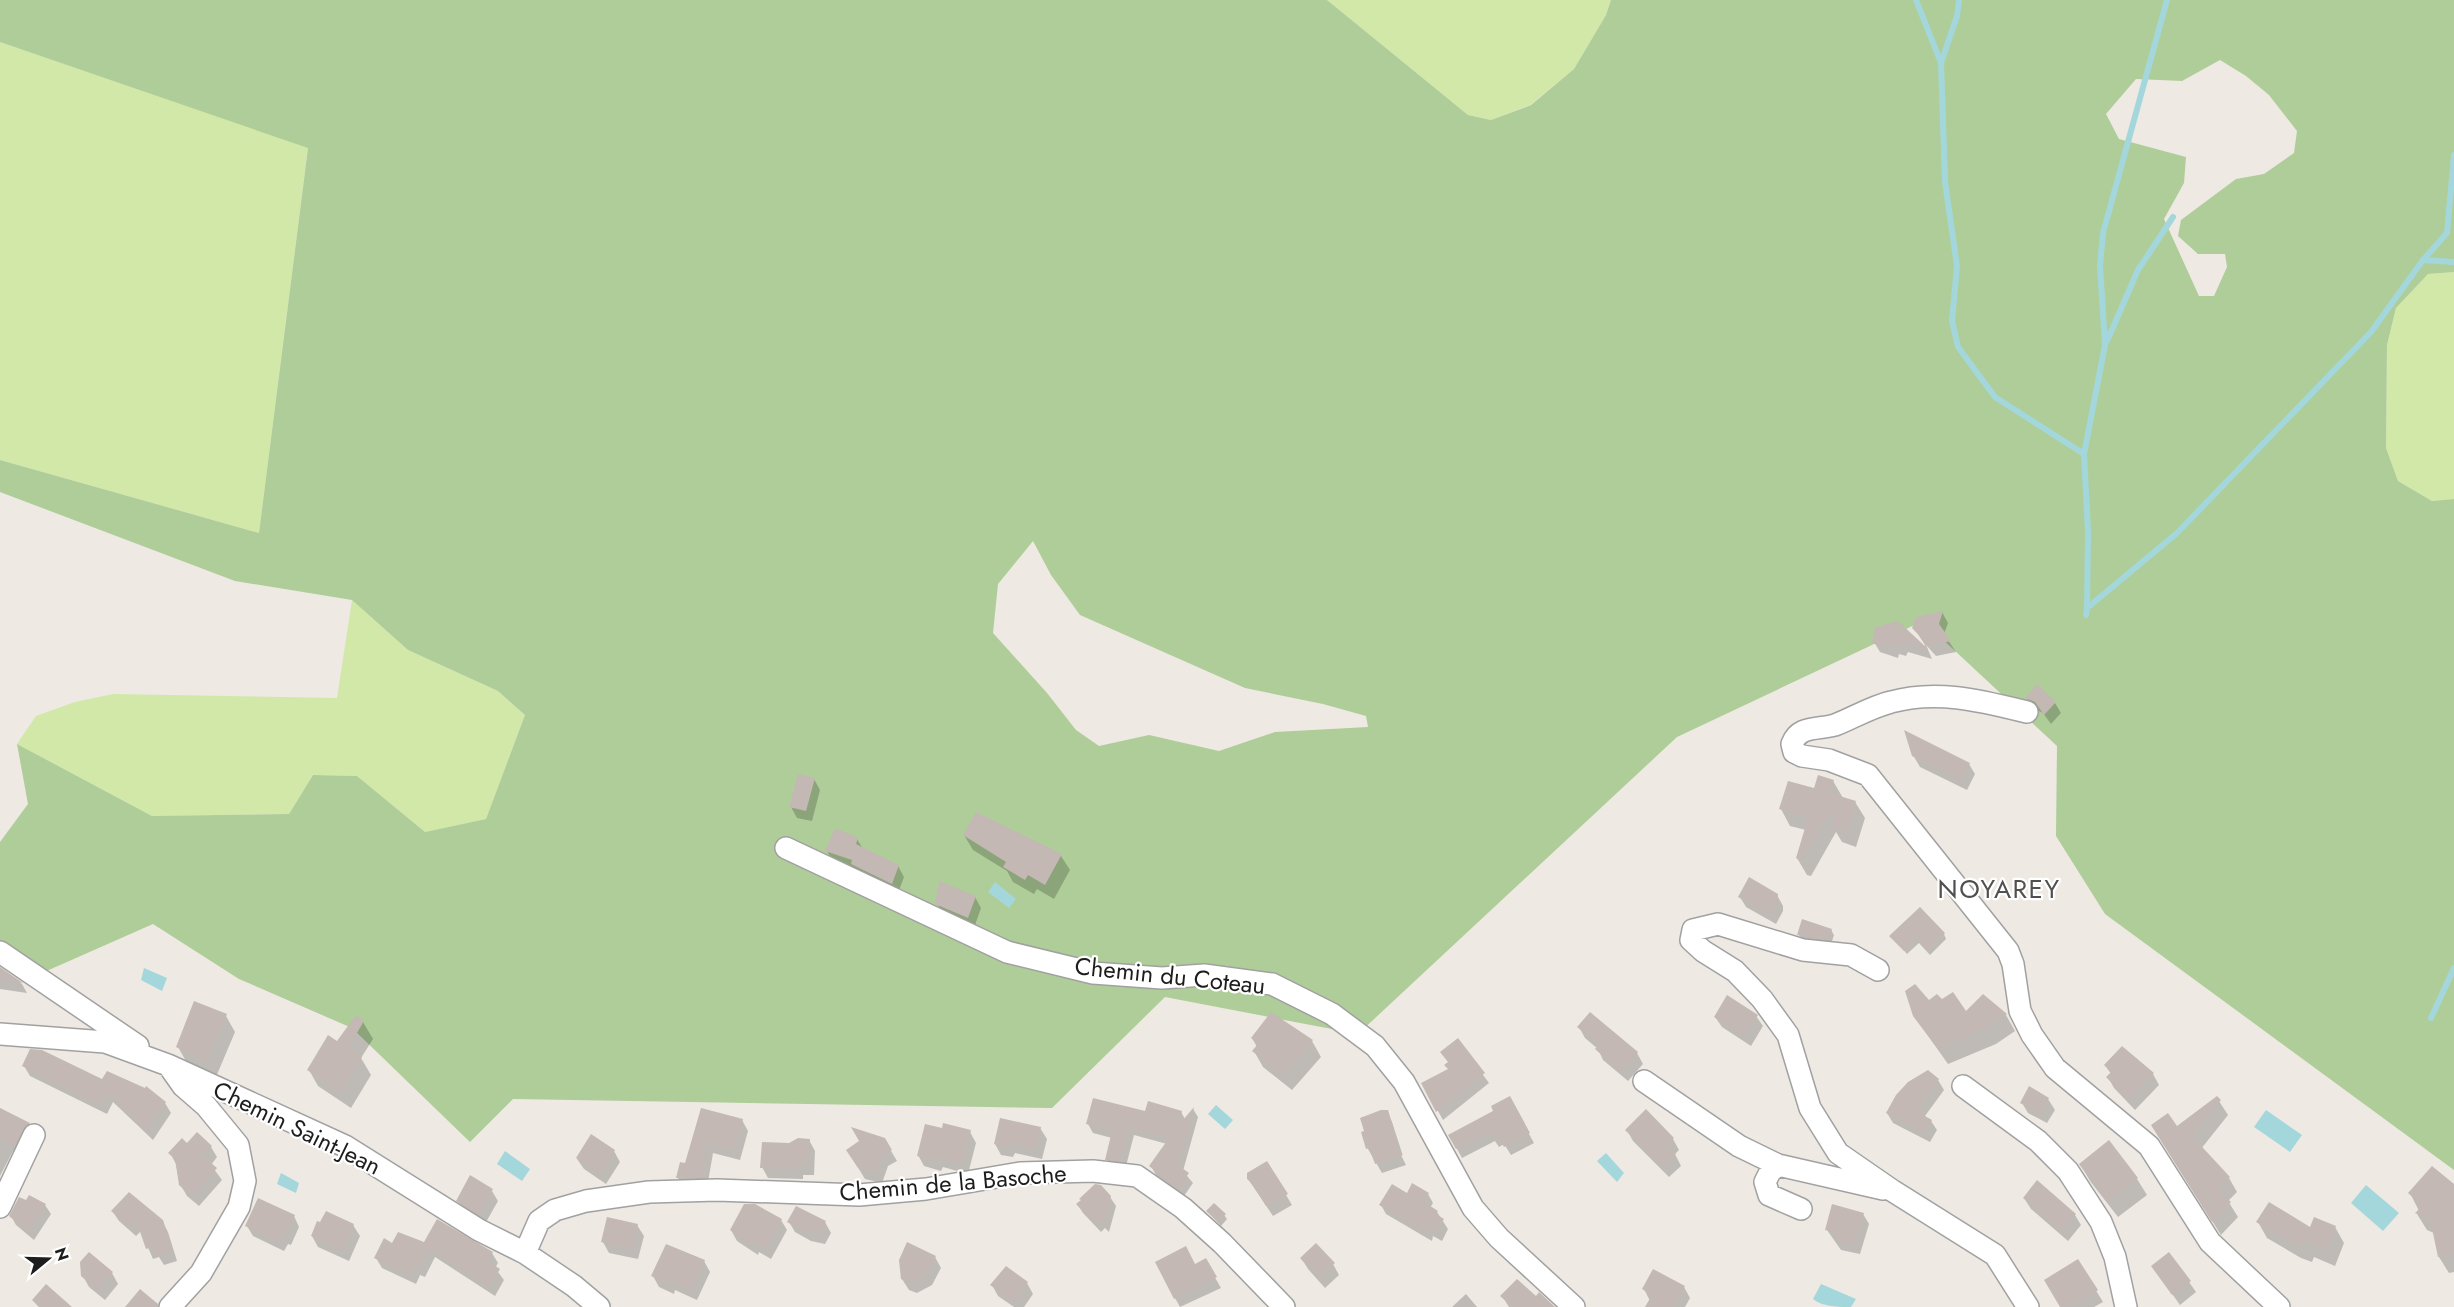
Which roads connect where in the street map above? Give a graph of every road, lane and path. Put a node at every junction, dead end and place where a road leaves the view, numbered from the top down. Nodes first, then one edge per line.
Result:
1 (2028, 712) dead end
2 (786, 848) dead end
3 (0, 952) edge
4 (1878, 970) dead end
5 (0, 1034) edge
6 (168, 1065) junction
7 (1644, 1081) dead end
8 (1963, 1086) dead end
9 (34, 1135) dead end
10 (1778, 1165) junction
11 (1893, 1191) junction
12 (0, 1207) edge
13 (1801, 1209) dead end
14 (525, 1253) junction
15 (170, 1307) edge
16 (599, 1307) edge
17 (1284, 1307) edge
18 (1574, 1307) edge
19 (2028, 1307) edge
20 (2126, 1307) edge
21 (2279, 1307) edge

1 - 21 street
2 - 18 street, Chemin du Coteau
3 - 6 street
4 - 11 street
5 - 6 street, Chemin Saint-Jean
6 - 14 street, Chemin Saint-Jean
6 - 15 street
7 - 10 street
8 - 20 street
9 - 12 street
10 - 11 street
10 - 13 street
11 - 19 street
14 - 16 street, Chemin Saint-Jean
14 - 17 street, Chemin de la Basoche

